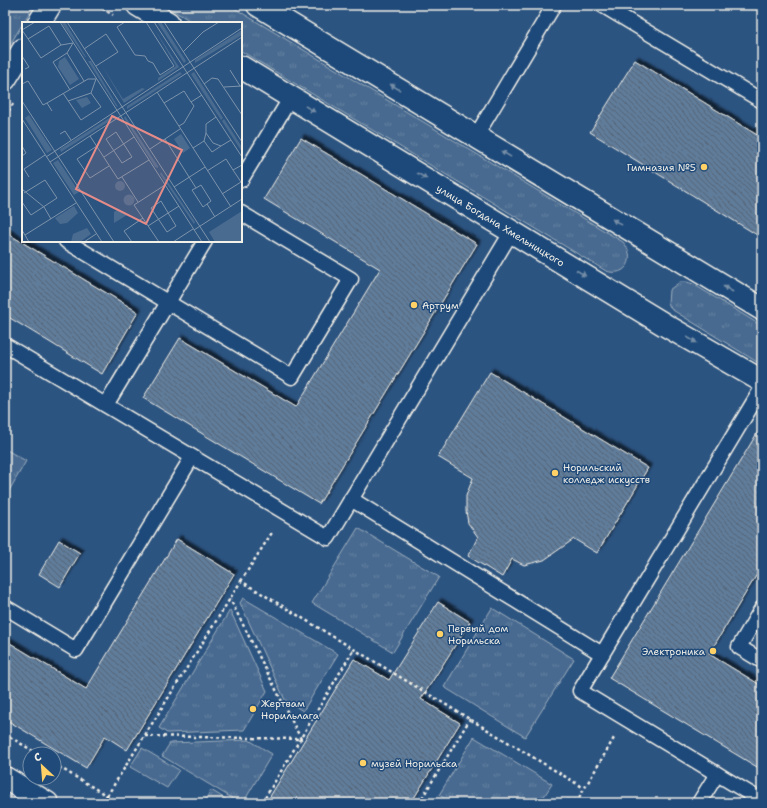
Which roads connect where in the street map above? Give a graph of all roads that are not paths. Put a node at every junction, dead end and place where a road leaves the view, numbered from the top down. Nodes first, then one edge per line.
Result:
1 (50, 5) edge
2 (138, 5) edge
3 (258, 5) edge
4 (554, 5) edge
5 (602, 5) edge
6 (40, 22) edge
7 (166, 22) edge
8 (22, 52) edge
9 (242, 68) edge
10 (5, 79) edge
11 (291, 97) junction
12 (762, 100) edge
13 (476, 136) junction
14 (242, 178) edge
15 (242, 214) edge
16 (512, 230) junction
17 (68, 242) edge
18 (204, 242) edge
19 (168, 302) junction
20 (762, 309) edge
21 (5, 345) edge
22 (762, 381) edge
23 (762, 388) edge
24 (106, 405) junction
25 (192, 456) junction
26 (351, 500) junction
27 (5, 607) edge
28 (762, 608) edge
29 (602, 654) junction
30 (762, 661) edge
31 (717, 774) junction
32 (5, 778) edge
33 (762, 801) edge
34 (47, 803) edge
35 (699, 803) edge

1 - 6 street
2 - 7 street
13 -> 3 street
4 - 13 lane
5 - 12 lane
8 - 10 street
9 - 11 street, улица Богдана Хмельницкого
11 - 14 lane
11 -> 16 street, улица Богдана Хмельницкого
20 -> 13 street
15 - 19 lane
16 -> 22 street, улица Богдана Хмельницкого
16 - 26 lane
17 - 19 lane
18 - 19 lane
19 - 24 lane
21 - 24 lane
23 - 29 lane
24 - 25 lane
25 - 26 lane
25 - 27 lane
26 - 29 lane
28 - 30 lane
29 - 31 lane
31 - 33 lane
31 - 35 lane
32 - 34 street

